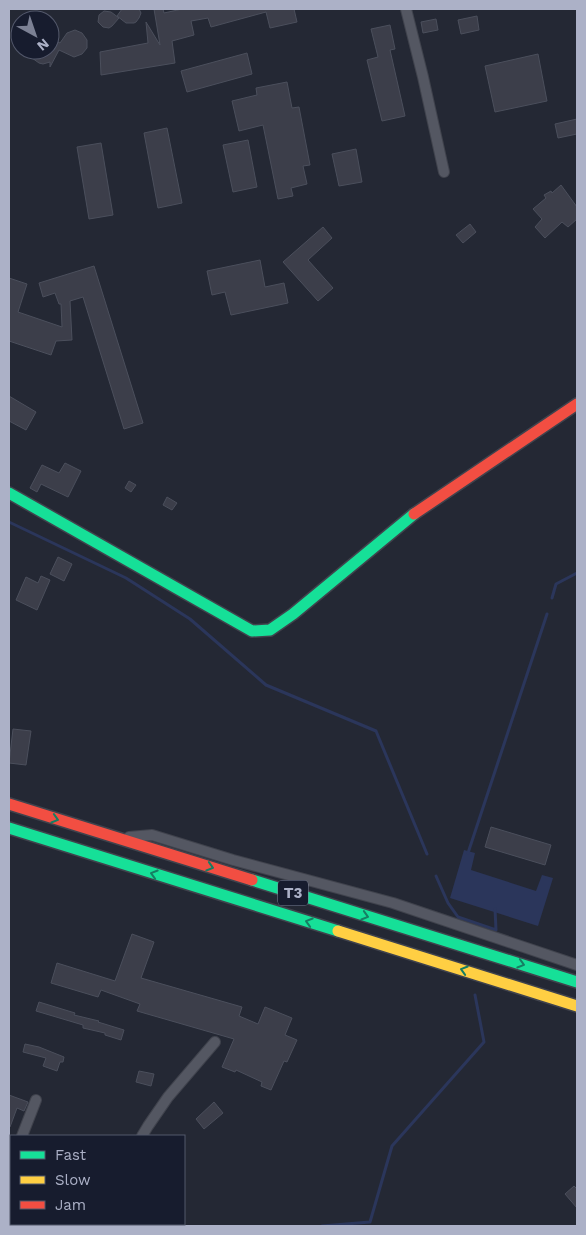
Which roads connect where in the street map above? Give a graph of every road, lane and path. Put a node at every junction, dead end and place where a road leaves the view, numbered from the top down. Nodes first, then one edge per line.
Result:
1 (406, 9) edge
2 (444, 172) dead end
3 (577, 404) edge
4 (9, 493) edge
5 (9, 804) edge
6 (12, 830) edge
7 (116, 838) junction
8 (577, 964) edge
9 (577, 982) edge
10 (577, 1006) edge
11 (216, 1042) dead end
12 (36, 1100) dead end
13 (22, 1135) edge
14 (143, 1135) edge

1 - 2 street
3 - 4 main road
5 -> 7 main road, T3
10 -> 6 main road, T3
7 - 8 street
7 -> 9 main road, T3
11 - 14 street
12 - 13 street

